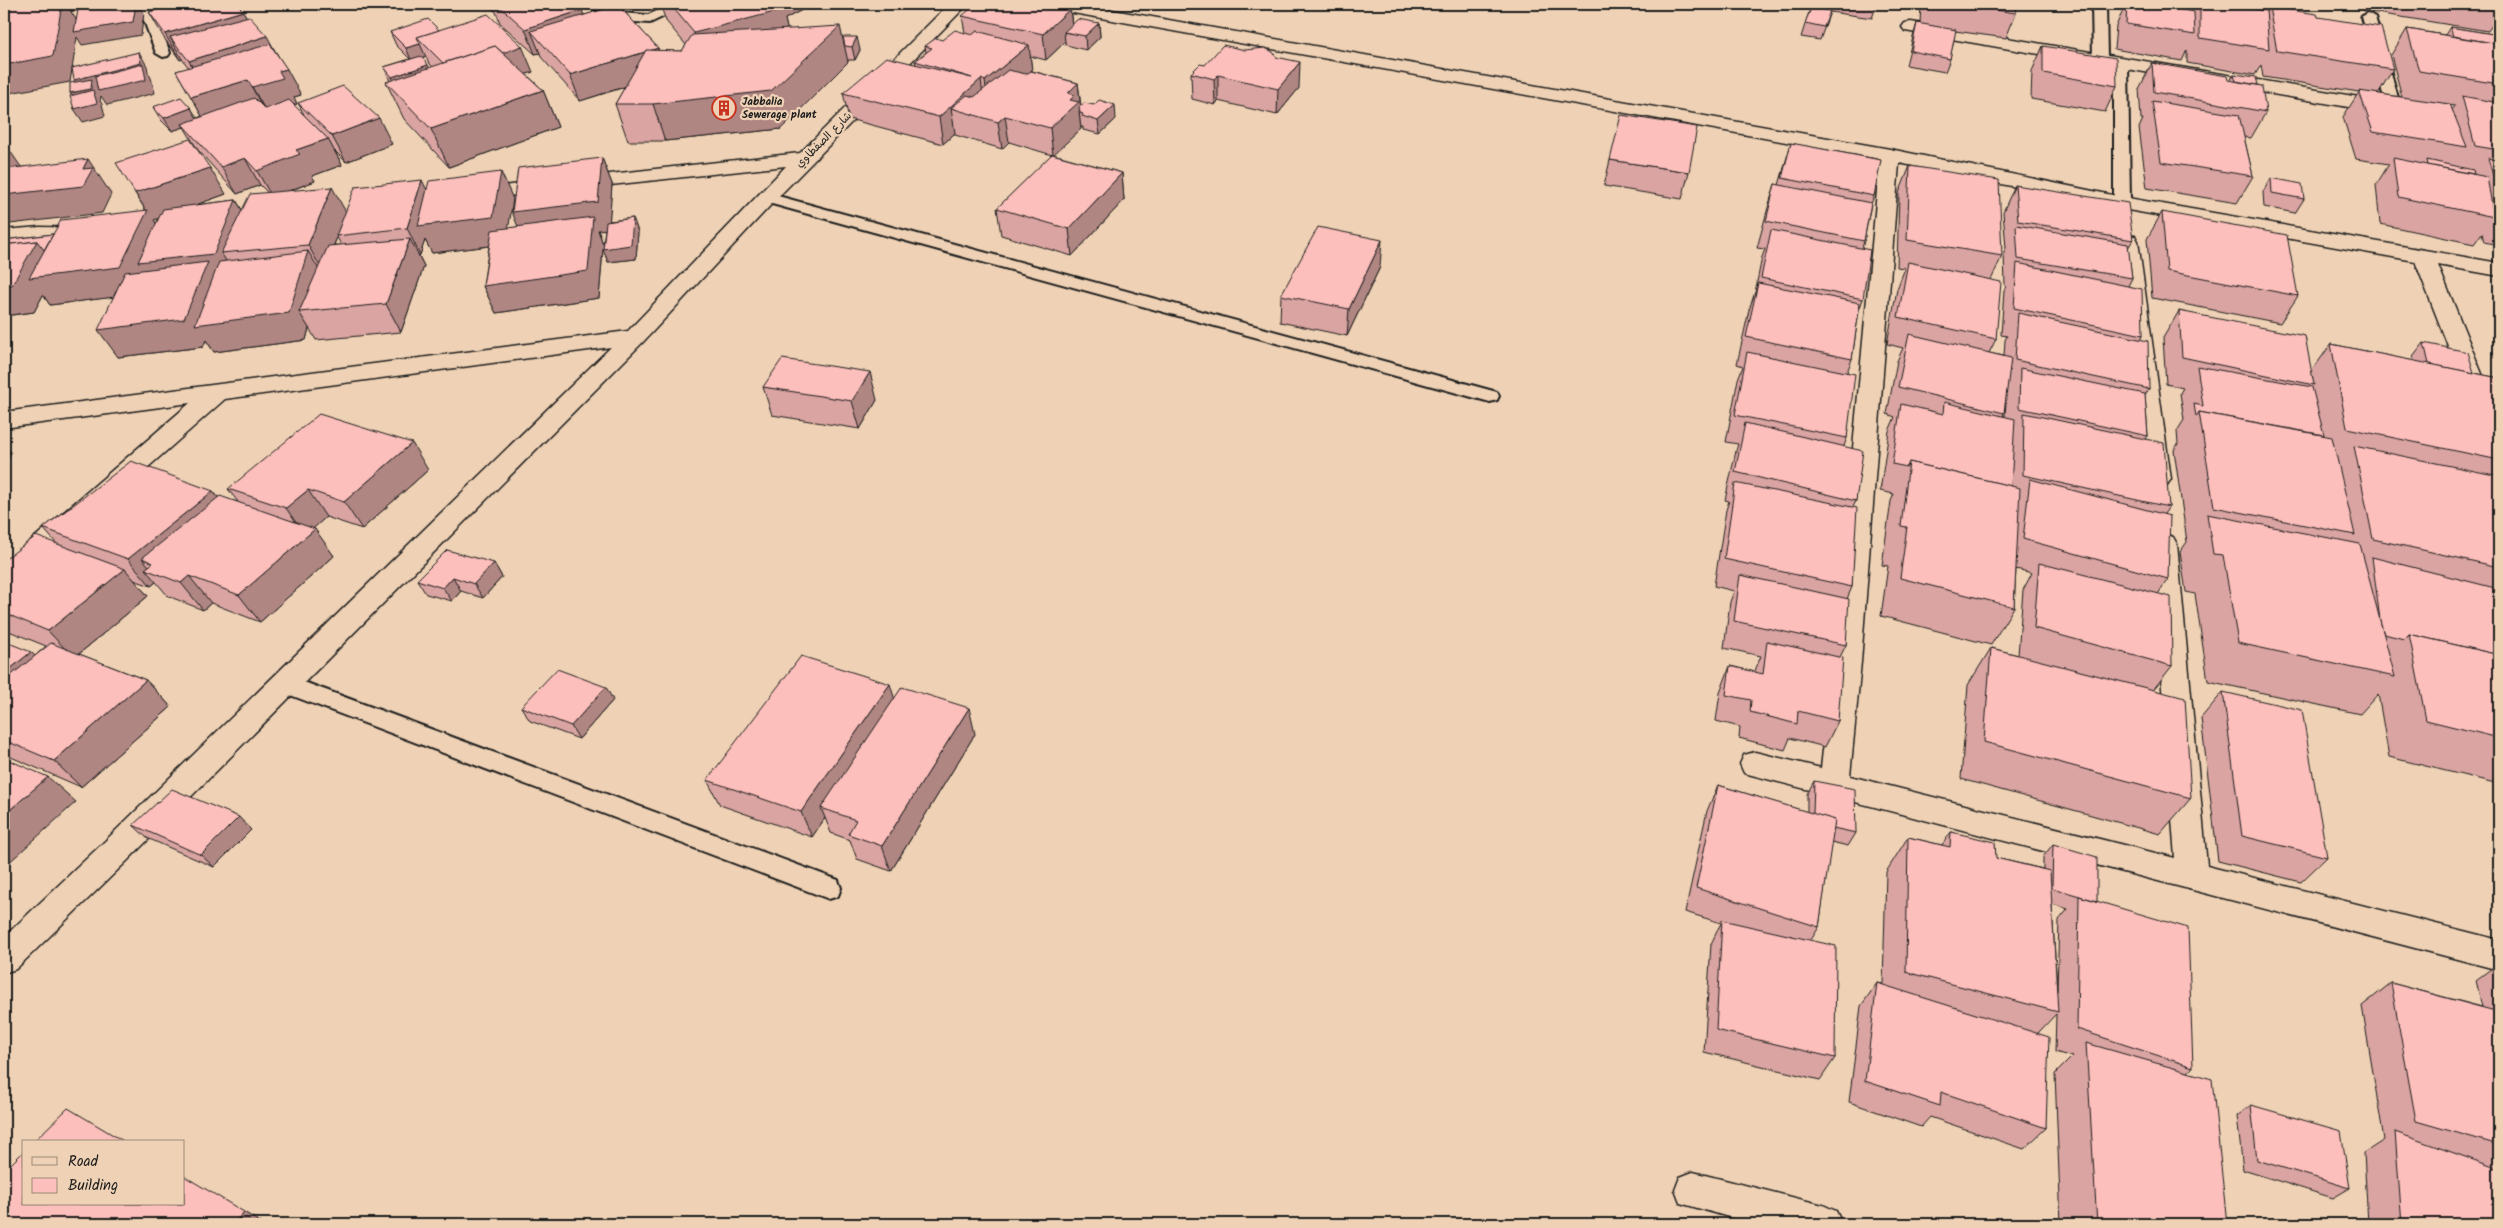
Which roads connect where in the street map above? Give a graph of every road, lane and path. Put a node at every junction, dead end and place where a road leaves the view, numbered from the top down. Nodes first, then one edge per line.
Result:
1 (578, 4) edge
2 (682, 4) edge
3 (959, 4) edge
4 (1051, 4) edge
5 (2100, 4) edge
6 (147, 5) edge
7 (2368, 17) dead end
8 (4, 26) edge
9 (1911, 27) dead end
10 (162, 53) edge
11 (2100, 59) junction
12 (2121, 62) junction
13 (2394, 108) junction
14 (2413, 112) edge
15 (1890, 155) junction
16 (806, 158) junction
17 (453, 196) edge
18 (767, 198) junction
19 (2122, 203) junction
20 (109, 234) edge
21 (4, 236) edge
22 (2424, 256) junction
23 (2499, 269) edge
24 (635, 337) junction
25 (217, 393) junction
26 (1490, 396) dead end
27 (4, 420) edge
28 (2499, 446) edge
29 (4, 579) edge
30 (285, 684) junction
31 (1756, 764) dead end
32 (1834, 784) junction
33 (2192, 876) junction
34 (829, 888) dead end
35 (2499, 954) edge
36 (4, 958) edge
37 (1693, 1190) dead end
38 (1823, 1224) edge

1 - 2 lane
3 - 16 street, شارع الصفطاوي
4 - 15 street
5 - 11 lane
6 - 8 street
6 - 10 lane
7 - 13 lane
9 - 11 street
11 - 12 street
12 - 13 street
12 - 19 lane
13 - 14 street
15 - 19 street
15 - 32 street
16 - 17 street
16 - 18 street, شارع الصفطاوي
18 - 24 street, شارع الصفطاوي
18 - 26 lane
19 - 22 street
19 - 33 street
20 - 21 street
22 - 23 street
22 - 28 street
24 - 25 street
24 - 30 street, شارع الصفطاوي
25 - 27 street
25 - 29 street
30 - 34 lane
30 - 36 street, شارع الصفطاوي
31 - 32 street
32 - 33 street
33 - 35 street
37 - 38 street

